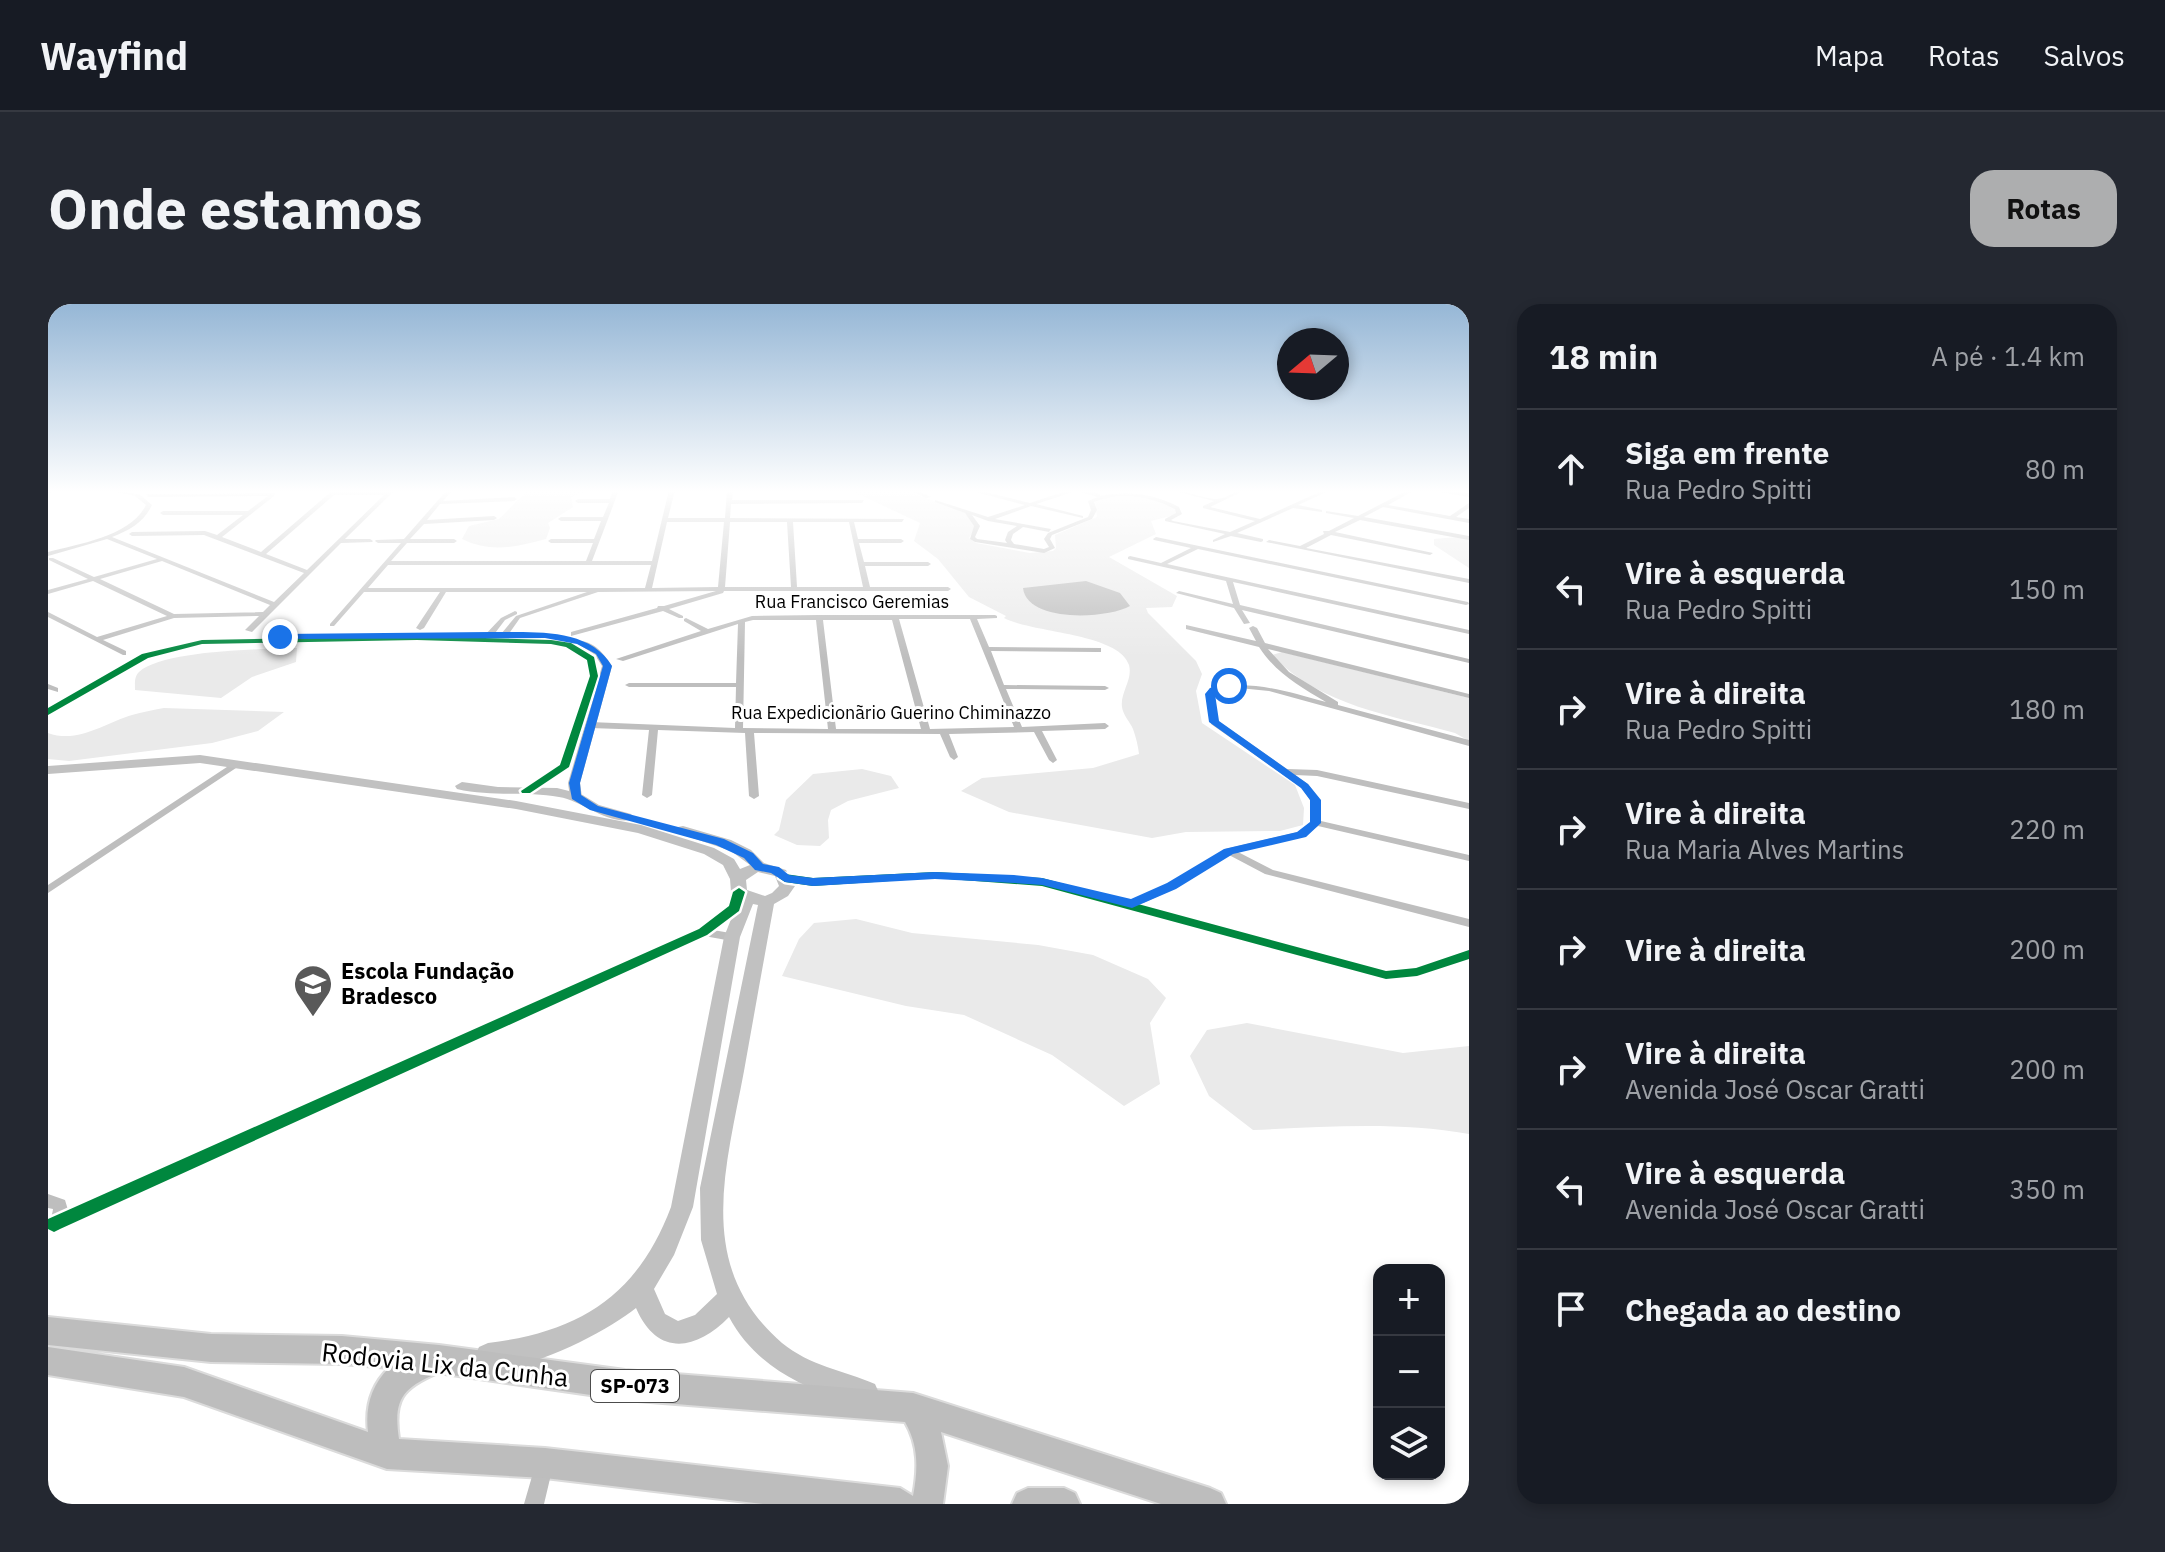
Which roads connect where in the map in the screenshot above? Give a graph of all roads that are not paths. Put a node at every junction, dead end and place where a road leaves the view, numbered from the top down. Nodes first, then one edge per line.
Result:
1 (80, 546) edge
2 (135, 546) edge
3 (240, 546) edge
4 (268, 546) edge
5 (271, 546) edge
6 (336, 546) edge
7 (402, 546) edge
8 (594, 546) edge
9 (658, 546) edge
10 (725, 546) edge
11 (792, 546) edge
12 (856, 546) edge
13 (1013, 546) edge
14 (1051, 546) edge
15 (1187, 546) edge
16 (1201, 546) edge
17 (1291, 546) edge
18 (1304, 546) edge
19 (1395, 546) edge
20 (1196, 548) junction
21 (1301, 548) junction
22 (252, 550) junction
23 (1430, 553) dead end
24 (263, 554) junction
25 (49, 556) edge
26 (1130, 558) dead end
27 (164, 559) junction
28 (287, 563) junction
29 (388, 563) junction
30 (588, 563) junction
31 (654, 563) junction
32 (316, 564) junction
33 (861, 564) junction
34 (928, 564) dead end
35 (1163, 564) junction
36 (308, 572) junction
37 (95, 579) junction
38 (1229, 579) junction
39 (1469, 581) edge
40 (367, 588) junction
41 (599, 588) junction
42 (567, 589) junction
43 (648, 589) junction
44 (722, 589) junction
45 (794, 589) junction
46 (867, 589) junction
47 (948, 589) dead end
48 (444, 590) junction
49 (689, 590) junction
50 (48, 592) edge
51 (704, 593) junction
52 (1179, 593) dead end
53 (284, 596) junction
54 (257, 597) junction
55 (687, 599) junction
56 (1468, 603) edge
57 (275, 605) junction
58 (660, 607) junction
59 (1237, 607) junction
60 (48, 614) edge
61 (265, 614) junction
62 (173, 616) junction
63 (819, 617) junction
64 (895, 617) junction
65 (973, 617) junction
66 (995, 617) dead end
67 (742, 620) junction
68 (719, 627) junction
69 (1189, 627) dead end
70 (420, 628) dead end
71 (249, 630) dead end
72 (706, 631) junction
73 (742, 632) junction
74 (1469, 632) edge
75 (574, 634) dead end
76 (488, 637) junction
77 (502, 637) junction
78 (98, 639) junction
79 (1261, 645) junction
80 (986, 649) junction
81 (1098, 650) dead end
82 (123, 653) dead end
83 (620, 659) dead end
84 (1469, 661) edge
85 (629, 685) dead end
86 (740, 685) junction
87 (1001, 687) junction
88 (1105, 688) dead end
89 (1309, 688) junction
90 (1292, 696) junction
91 (1469, 696) edge
92 (48, 706) edge
93 (1341, 709) junction
94 (48, 712) edge
95 (1105, 726) dead end
96 (589, 728) junction
97 (654, 730) junction
98 (744, 730) junction
99 (832, 730) junction
100 (926, 730) junction
101 (943, 730) junction
102 (1019, 730) junction
103 (1037, 730) junction
104 (1469, 743) edge
105 (954, 757) dead end
106 (1053, 760) dead end
107 (48, 763) edge
108 (236, 764) junction
109 (48, 770) edge
110 (1287, 772) junction
111 (526, 791) junction
112 (647, 795) dead end
113 (754, 796) dead end
114 (576, 797) junction
115 (516, 805) junction
116 (1469, 806) edge
117 (556, 814) junction
118 (1316, 823) junction
119 (1229, 851) junction
120 (1469, 858) edge
121 (759, 867) junction
122 (48, 890) edge
123 (760, 890) junction
124 (1132, 904) junction
125 (1469, 923) edge
126 (703, 932) junction
127 (732, 937) junction
128 (1469, 954) edge
129 (48, 1201) edge
130 (51, 1227) edge
131 (641, 1287) junction
132 (730, 1298) junction
133 (48, 1331) edge
134 (439, 1359) junction
135 (48, 1361) edge
136 (913, 1408) junction
137 (387, 1454) junction
138 (545, 1463) junction
139 (534, 1504) edge
140 (900, 1504) edge
141 (927, 1504) edge
142 (1028, 1504) edge
143 (1064, 1504) edge
144 (1210, 1504) edge

1 - 25 street
2 - 27 street
3 - 22 street
4 - 22 street
5 - 24 street
6 - 32 street
7 - 29 street
8 - 30 street
9 - 31 street
10 - 44 street
11 - 45 street
12 - 33 street
13 - 14 street
15 - 20 street
16 - 20 street
17 - 21 street
18 - 21 street
19 - 23 street
20 - 35 street
20 - 56 street
21 - 39 street
22 - 24 street
24 - 28 street
25 - 37 street
26 - 35 street
27 - 37 street
27 - 54 street
28 - 32 street
28 - 36 street
29 - 30 street
29 - 40 street
30 - 31 street
31 - 43 street
32 - 36 street
33 - 34 street
33 - 46 street
35 - 38 street
36 - 53 street
37 - 50 street
37 - 62 street
38 - 59 street
38 - 74 street
40 - 40 street
40 - 48 street
41 - 42 street
41 - 43 street
41 - 77 street
42 - 48 street
42 - 76 street
43 - 49 street
44 - 45 street
44 - 51 street
45 - 46 street
46 - 47 street
48 - 70 street
49 - 51 street
49 - 55 street
51 - 55 street
52 - 59 street
53 - 54 street
53 - 57 street
54 - 57 street
55 - 58 street
57 - 61 street
58 - 72 street
58 - 75 street
59 - 79 street
59 - 84 street
60 - 78 street
61 - 62 street
61 - 71 street
62 - 78 street
63 - 64 street, Rua Francisco Geremias
63 - 67 street, Rua Francisco Geremias
63 - 99 street
64 - 65 street, Rua Francisco Geremias
64 - 100 street
65 - 66 street, Rua Francisco Geremias
65 - 80 street
67 - 68 street, Rua Francisco Geremias
67 - 73 street
68 - 72 street, Rua Francisco Geremias
68 - 73 street
69 - 79 street
72 - 83 street, Rua Francisco Geremias
73 - 86 street
76 - 77 street
76 - 92 street
76 - 94 street
77 - 96 street
77 - 111 street
78 - 82 street
79 - 89 street
79 - 91 street
80 - 81 street
80 - 87 street
85 - 86 street
86 - 98 street
87 - 88 street
87 - 102 street
89 - 90 street
89 - 93 street
90 - 93 street
90 - 110 street
93 - 104 street
95 - 103 street, Rua Expedicionãrio Guerino Chiminazzo
96 - 97 street, Rua Expedicionãrio Guerino Chiminazzo
96 - 114 street
97 - 98 street, Rua Expedicionãrio Guerino Chiminazzo
97 - 112 street
98 - 99 street, Rua Expedicionãrio Guerino Chiminazzo
98 - 113 street
99 - 100 street, Rua Expedicionãrio Guerino Chiminazzo
100 - 101 street, Rua Expedicionãrio Guerino Chiminazzo
101 - 102 street, Rua Expedicionãrio Guerino Chiminazzo
101 - 105 street
102 - 103 street, Rua Expedicionãrio Guerino Chiminazzo
103 - 106 street
107 - 111 main road
108 - 109 main road
108 - 115 main road
108 - 122 street
110 - 116 street
110 - 118 street
111 - 114 main road
111 - 115 main road
114 - 117 main road
114 - 121 main road
115 - 117 main road
117 - 123 main road
118 - 119 street
118 - 120 street
119 - 124 street
119 - 125 street
121 - 123 main road
121 - 123 main road
123 - 124 street
123 - 126 street
123 - 127 main road
123 - 132 main road
124 - 128 street
126 - 127 street
126 - 130 street
127 - 131 main road
129 - 130 street
131 - 132 main road
131 - 134 main road
132 - 136 main road
133 - 134 main road, Rodovia Lix da Cunha / SP-073
134 - 136 main road, Rodovia Lix da Cunha / SP-073
134 - 137 main road
135 - 137 main road
136 - 141 main road
136 - 144 main road, Rodovia Lix da Cunha / SP-073
137 - 138 main road
138 - 139 street
138 - 140 main road
142 - 143 main road

